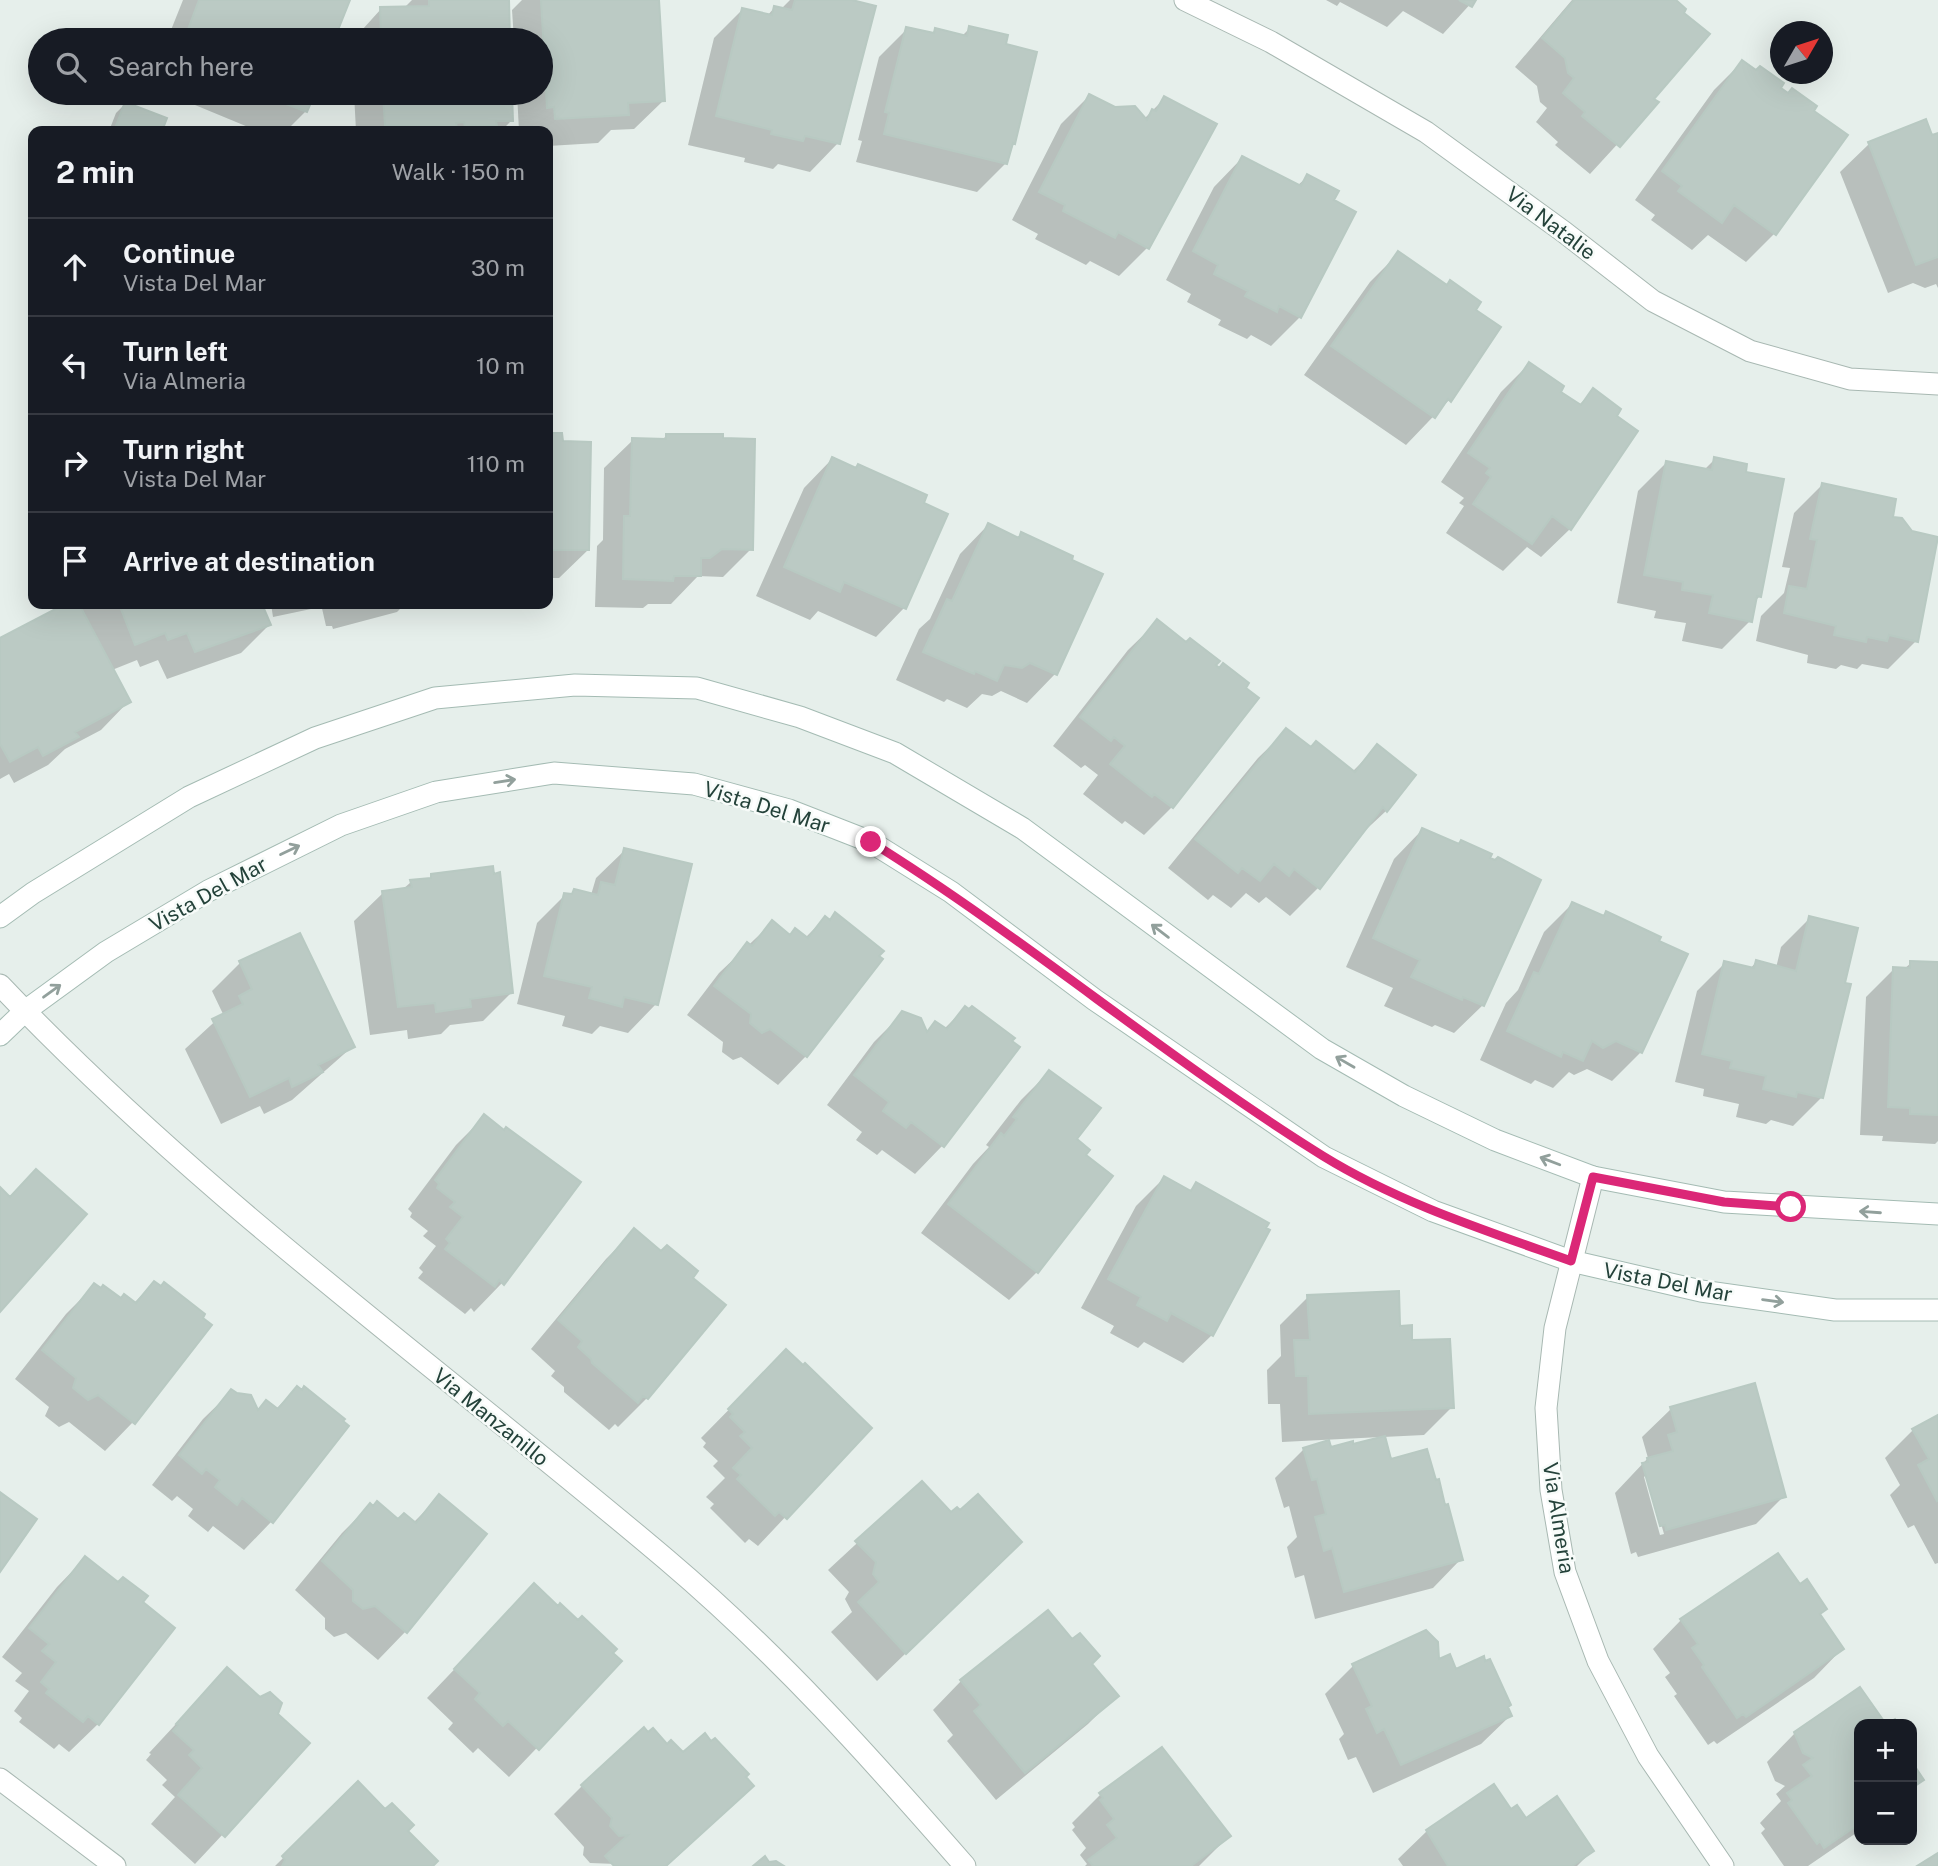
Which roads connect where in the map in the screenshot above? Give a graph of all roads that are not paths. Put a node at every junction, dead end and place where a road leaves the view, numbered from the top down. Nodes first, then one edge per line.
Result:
1 (1185, 0) edge
2 (1938, 384) edge
3 (0, 917) edge
4 (0, 985) edge
5 (25, 1011) junction
6 (0, 1035) edge
7 (1593, 1177) junction
8 (1938, 1214) edge
9 (1571, 1261) junction
10 (1938, 1310) edge
11 (0, 1779) edge
12 (116, 1866) edge
13 (965, 1866) edge
14 (1723, 1866) edge

1 - 2 street, Via Natalie
7 -> 3 street
4 - 5 street, Via Manzanillo
5 - 6 street, Vista Del Mar
5 -> 9 street, Vista Del Mar
5 - 13 street, Via Manzanillo
8 -> 7 street
7 - 9 street, Via Almeria
9 -> 10 street, Vista Del Mar
9 - 14 street, Via Almeria
11 - 12 street

